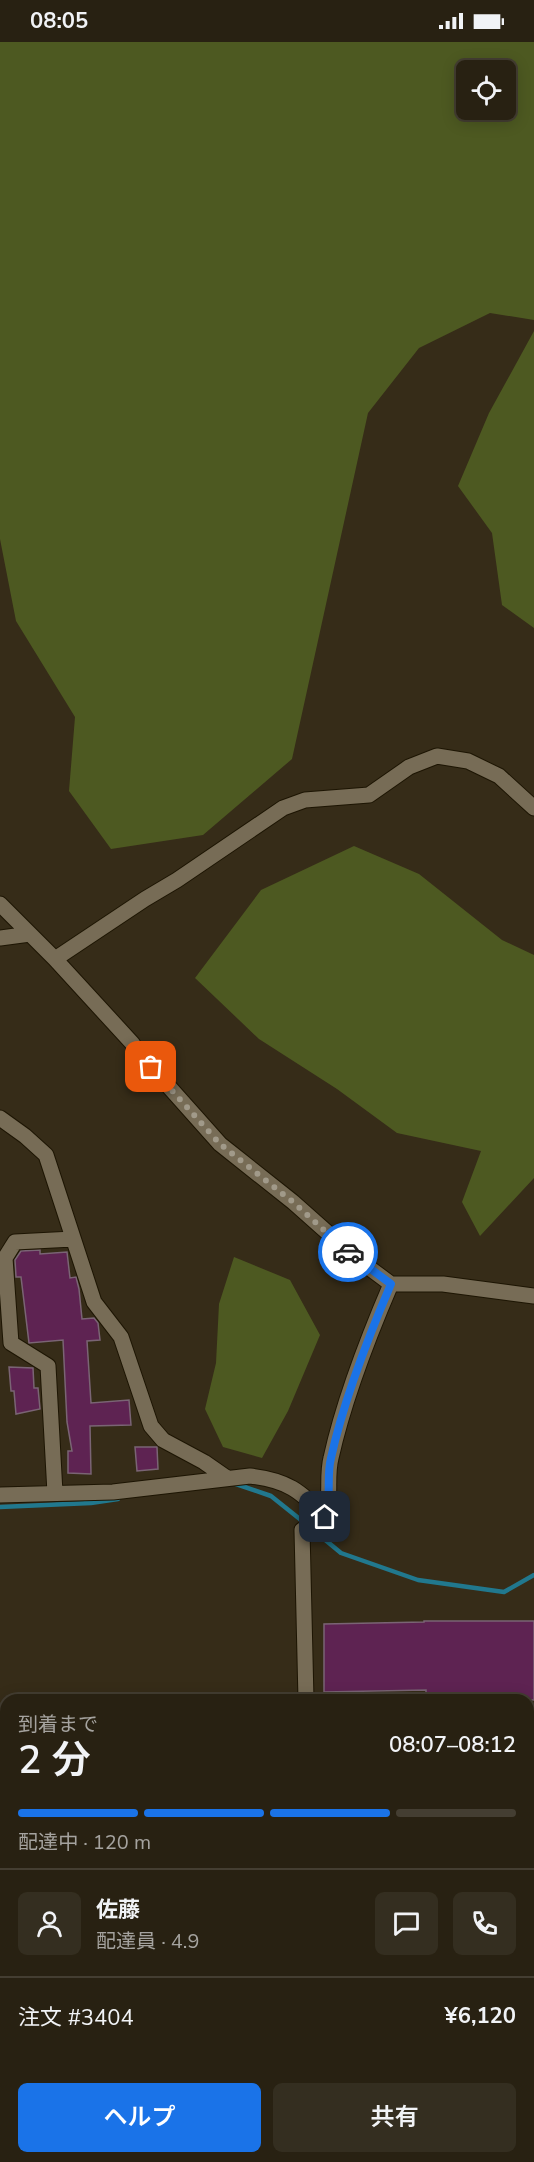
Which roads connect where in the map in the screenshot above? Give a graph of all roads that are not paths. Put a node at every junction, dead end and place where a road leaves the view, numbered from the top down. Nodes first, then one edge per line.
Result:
1 (534, 808) edge
2 (0, 904) edge
3 (30, 934) junction
4 (0, 938) edge
5 (55, 959) junction
6 (0, 1118) edge
7 (73, 1239) junction
8 (391, 1284) junction
9 (534, 1296) edge
10 (227, 1478) junction
11 (55, 1493) junction
12 (0, 1495) edge
13 (325, 1517) junction
14 (306, 1694) edge

1 - 5 street
2 - 3 street
3 - 4 street
3 - 5 street
5 - 8 street
6 - 7 street
7 - 10 street
7 - 11 street
8 - 9 street
8 - 13 street
10 - 11 street
10 - 13 street
11 - 12 street
13 - 14 street

